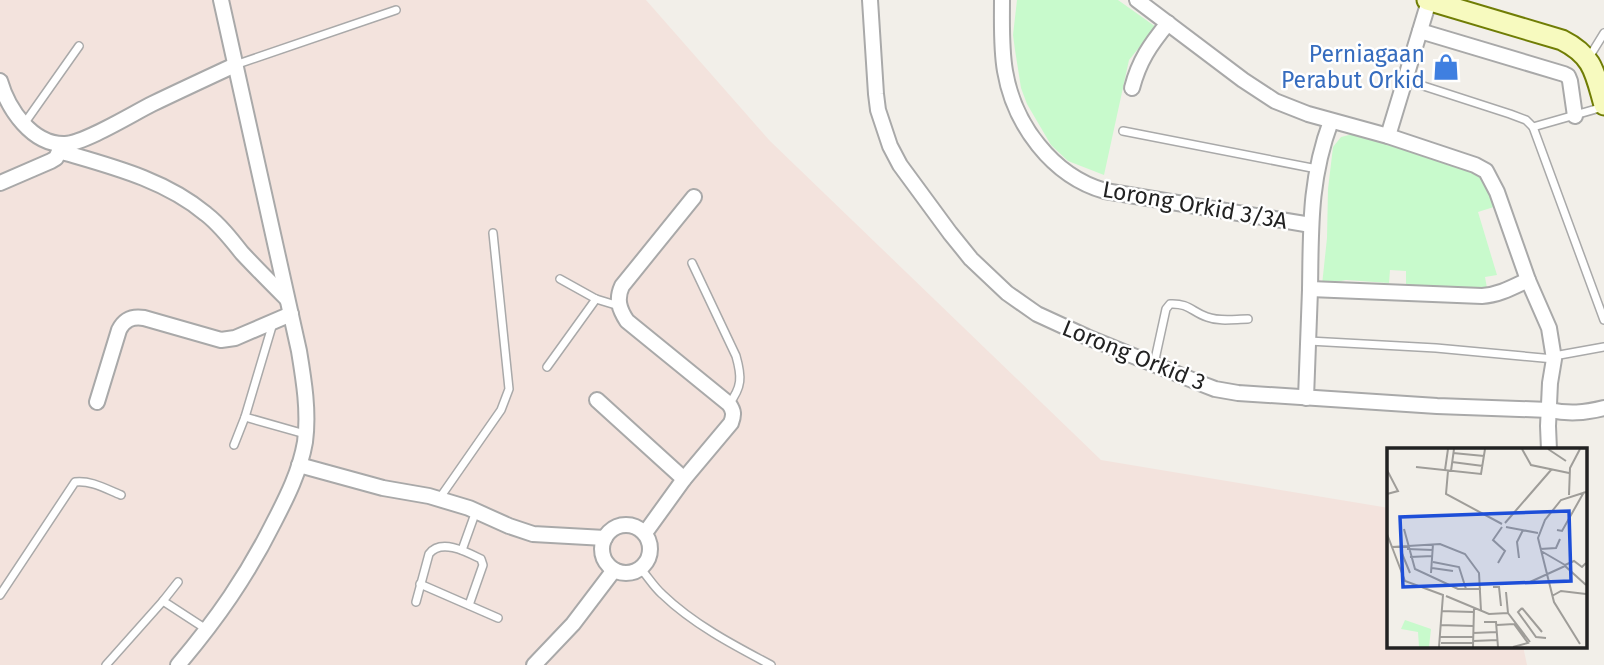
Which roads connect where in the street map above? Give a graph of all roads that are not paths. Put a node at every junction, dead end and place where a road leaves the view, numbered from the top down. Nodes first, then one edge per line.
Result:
1 (221, 0) edge
2 (870, 0) edge
3 (1002, 0) edge
4 (1137, 0) edge
5 (1428, 0) edge
6 (396, 10) dead end
7 (1168, 23) junction
8 (1420, 32) junction
9 (1604, 33) edge
10 (79, 46) dead end
11 (1587, 59) junction
12 (235, 65) junction
13 (1405, 80) junction
14 (0, 81) edge
15 (1132, 88) dead end
16 (1604, 106) edge
17 (1576, 116) junction
18 (1331, 121) junction
19 (24, 124) junction
20 (1533, 127) junction
21 (1123, 131) dead end
22 (1388, 136) junction
23 (61, 148) junction
24 (1317, 169) junction
25 (0, 183) edge
26 (694, 197) dead end
27 (1311, 225) junction
28 (493, 233) dead end
29 (692, 263) dead end
30 (561, 279) dead end
31 (1528, 280) junction
32 (1310, 289) junction
33 (596, 299) junction
34 (289, 307) junction
35 (619, 307) junction
36 (1248, 318) dead end
37 (1604, 320) edge
38 (274, 321) junction
39 (1308, 341) junction
40 (1604, 347) edge
41 (1554, 358) junction
42 (1154, 364) junction
43 (547, 367) dead end
44 (1306, 398) junction
45 (597, 400) dead end
46 (97, 402) dead end
47 (729, 404) junction
48 (1604, 408) edge
49 (1549, 410) junction
50 (246, 417) junction
51 (305, 435) junction
52 (233, 445) dead end
53 (1549, 448) edge
54 (299, 465) junction
55 (684, 479) junction
56 (121, 495) dead end
57 (439, 499) junction
58 (477, 511) junction
59 (645, 533) junction
60 (605, 538) junction
61 (463, 550) junction
62 (641, 569) junction
63 (614, 570) junction
64 (178, 582) dead end
65 (420, 584) junction
66 (0, 594) edge
67 (163, 601) junction
68 (416, 602) dead end
69 (468, 605) junction
70 (498, 618) dead end
71 (207, 630) junction
72 (106, 665) edge
73 (178, 665) edge
74 (534, 665) edge
75 (771, 665) edge

1 - 12 street
2 - 42 street, Lorong Orkid 3
3 - 27 street, Lorong Orkid 3/3A
4 - 7 street
5 - 8 street
5 - 11 main road
6 - 12 lane
7 - 15 street
7 - 18 street
8 - 13 street
8 - 17 street
9 - 11 lane
10 - 19 lane
11 - 16 main road
12 - 23 street
12 - 34 street
13 - 20 lane
13 - 22 street
14 - 19 street
16 - 17 lane
17 - 20 lane
18 - 22 street
18 - 24 street
19 - 23 street
20 - 37 lane
21 - 24 lane
22 - 31 street
23 - 25 street
23 - 34 street
24 - 27 street
26 - 35 street
27 - 32 street
28 - 57 lane
29 - 47 lane
30 - 33 lane
31 - 32 street
31 - 41 street
32 - 39 street
33 - 35 lane
33 - 43 lane
34 - 38 street
34 - 51 street
35 - 47 street
36 - 42 lane
38 - 46 street
38 - 50 lane
39 - 41 lane
39 - 44 street
40 - 41 lane
41 - 49 street
42 - 44 street, Lorong Orkid 3
44 - 49 street, Lorong Orkid 3
45 - 55 street
47 - 55 street
48 - 49 street, Lorong Orkid 3
49 - 53 street
50 - 51 lane
50 - 52 lane
51 - 54 street
54 - 57 street
54 - 71 street
55 - 59 street
56 - 66 lane
57 - 58 street
58 - 60 street
58 - 61 lane
59 - 60 street
59 - 62 street
60 - 63 street
61 - 65 lane
61 - 69 lane
62 - 63 street
62 - 75 lane
63 - 74 street
64 - 67 lane
65 - 68 lane
65 - 69 lane
67 - 71 lane
67 - 72 lane
69 - 70 lane
71 - 73 street

